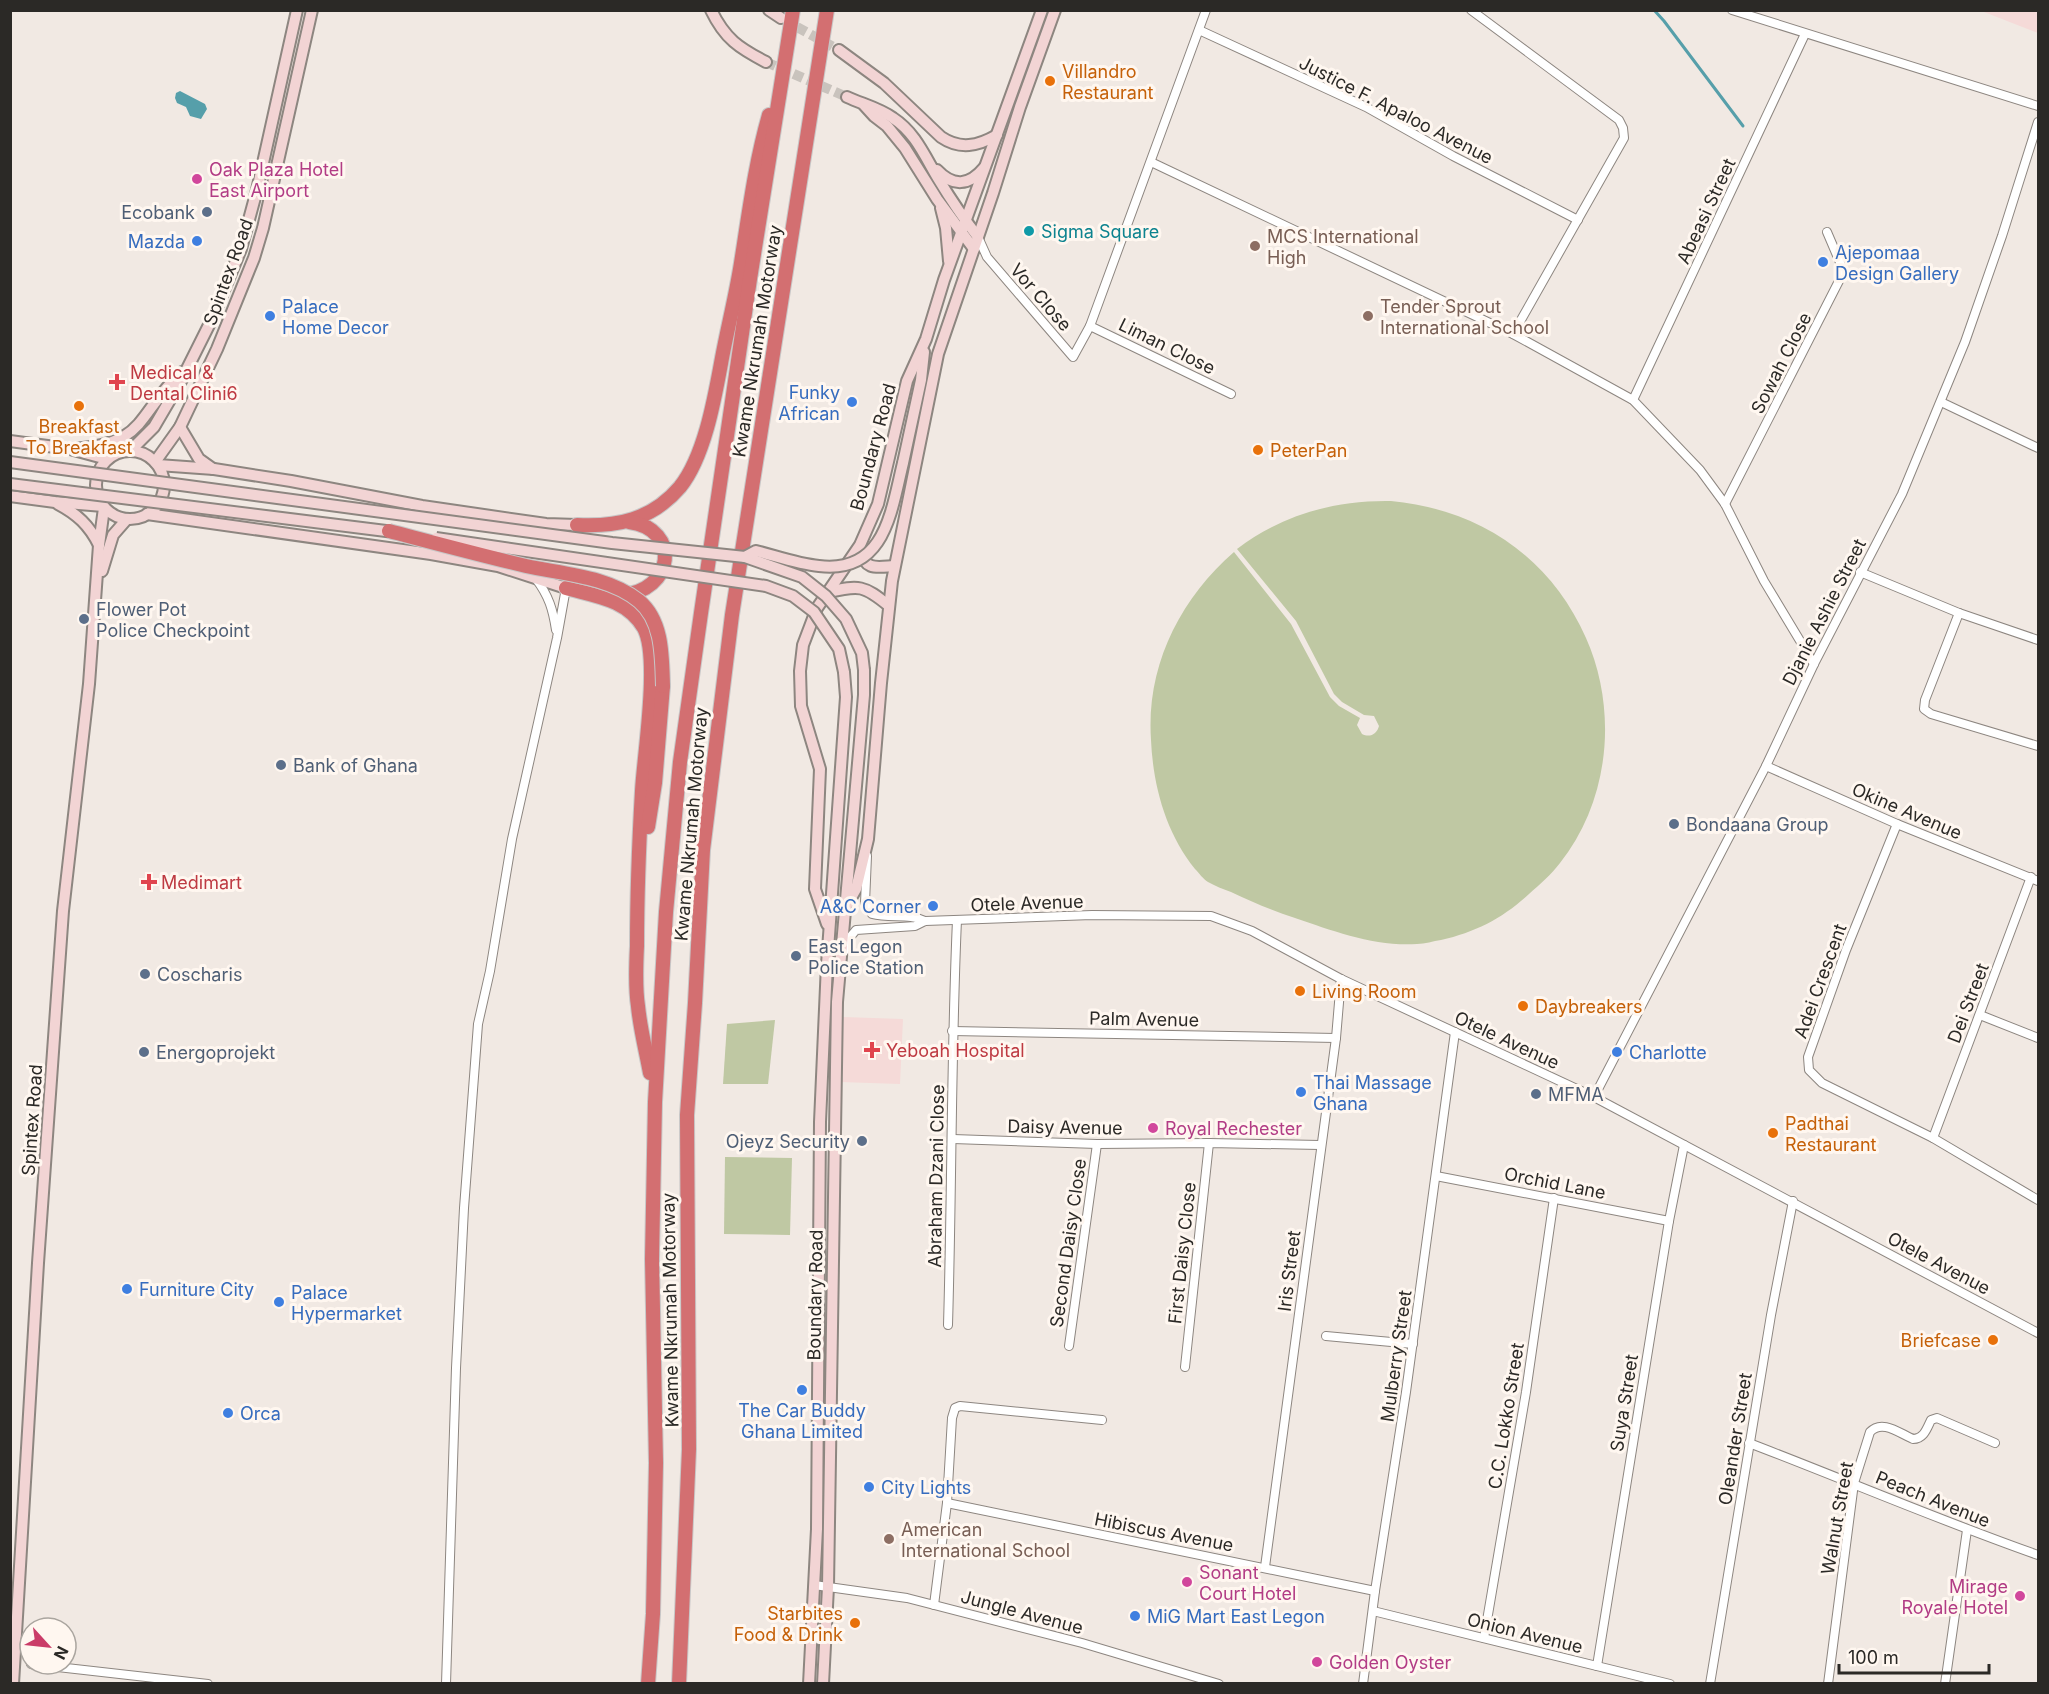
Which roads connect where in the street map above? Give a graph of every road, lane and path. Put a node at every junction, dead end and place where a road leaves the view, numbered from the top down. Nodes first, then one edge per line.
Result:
1 (297, 10) edge
2 (312, 10) edge
3 (711, 10) edge
4 (769, 10) edge
5 (793, 10) edge
6 (827, 10) edge
7 (1042, 10) edge
8 (1055, 10) edge
9 (1206, 10) edge
10 (1471, 10) edge
11 (1732, 10) edge
12 (781, 18) tunnel mouth
13 (1199, 30) junction
14 (1805, 34) junction
15 (839, 50) tunnel mouth
16 (766, 62) tunnel mouth
17 (781, 85) junction
18 (847, 97) tunnel mouth
19 (864, 105) junction
20 (2038, 106) edge
21 (2038, 122) edge
22 (997, 135) junction
23 (1151, 162) junction
24 (988, 163) junction
25 (931, 164) junction
26 (938, 200) junction
27 (1578, 220) junction
28 (963, 226) junction
29 (1827, 232) dead end
30 (978, 237) junction
31 (974, 249) junction
32 (987, 257) junction
33 (949, 266) junction
34 (1090, 326) junction
35 (1513, 334) junction
36 (926, 339) junction
37 (189, 366) junction
38 (1231, 394) dead end
39 (1633, 400) junction
40 (1941, 402) junction
41 (180, 427) junction
42 (10, 441) edge
43 (70, 448) junction
44 (2038, 448) edge
45 (131, 450) junction
46 (107, 459) junction
47 (10, 462) edge
48 (157, 464) junction
49 (214, 469) junction
50 (10, 484) edge
51 (10, 496) edge
52 (56, 502) junction
53 (1725, 504) junction
54 (104, 507) junction
55 (147, 514) junction
56 (127, 519) junction
57 (627, 522) junction
58 (577, 525) joint
59 (389, 531) junction
60 (860, 544) junction
61 (99, 545) junction
62 (745, 557) junction
63 (894, 566) junction
64 (1860, 572) junction
65 (536, 579) junction
66 (566, 588) junction
67 (829, 592) junction
68 (592, 593) junction
69 (95, 597) junction
70 (889, 606) junction
71 (1959, 613) junction
72 (556, 638) junction
73 (2038, 640) edge
74 (1814, 664) junction
75 (2038, 746) edge
76 (1766, 766) junction
77 (1897, 824) junction
78 (868, 839) junction
79 (2035, 879) edge
80 (638, 894) junction
81 (844, 908) junction
82 (957, 920) junction
83 (925, 921) junction
84 (829, 930) junction
85 (839, 967) junction
86 (1341, 979) junction
87 (1980, 1015) junction
88 (952, 1031) junction
89 (1455, 1032) junction
90 (1336, 1038) junction
91 (2038, 1038) edge
92 (1594, 1097) junction
93 (655, 1102) junction
94 (1933, 1138) junction
95 (953, 1140) junction
96 (1209, 1143) junction
97 (1097, 1144) junction
98 (1320, 1145) junction
99 (1684, 1145) junction
100 (1436, 1176) junction
101 (1554, 1198) junction
102 (2038, 1200) edge
103 (1793, 1201) junction
104 (1669, 1221) junction
105 (948, 1325) dead end
106 (2038, 1334) edge
107 (1326, 1336) dead end
108 (1413, 1344) junction
109 (1069, 1346) dead end
110 (1185, 1367) dead end
111 (1102, 1420) dead end
112 (1749, 1443) junction
113 (1995, 1443) dead end
114 (1854, 1483) junction
115 (947, 1503) junction
116 (1967, 1530) junction
117 (2038, 1556) edge
118 (1265, 1567) junction
119 (814, 1585) junction
120 (828, 1587) junction
121 (1375, 1591) junction
122 (934, 1605) junction
123 (1373, 1611) junction
124 (1484, 1638) junction
125 (13, 1662) edge
126 (1597, 1666) junction
127 (78, 1669) edge
128 (13, 1683) edge
129 (208, 1683) edge
130 (446, 1683) edge
131 (648, 1683) edge
132 (679, 1683) edge
133 (809, 1683) edge
134 (823, 1683) edge
135 (1219, 1683) edge
136 (1363, 1683) edge
137 (1670, 1683) edge
138 (1710, 1683) edge
139 (1828, 1683) edge
140 (1945, 1683) edge

1 - 37 main road, Spintex Road
2 - 41 main road, Spintex Road
3 - 16 main road
4 - 12 main road
5 - 17 highway, Kwame Nkrumah Motorway
6 - 132 highway, Kwame Nkrumah Motorway
7 - 22 main road, Boundary Road
8 - 30 main road, Boundary Road
9 - 13 street
10 - 27 street
11 - 14 street
13 - 23 street
13 - 27 street, Justice F. Apaloo Avenue
14 - 20 street
14 - 39 street, Abeasi Street
15 - 22 main road
17 - 57 highway
17 - 93 highway, Kwame Nkrumah Motorway
18 - 19 main road
19 - 25 main road
19 - 26 main road
21 - 40 street, Djanie Ashie Street
22 - 24 main road, Boundary Road
23 - 34 street
23 - 35 street
24 - 25 main road
24 - 28 main road, Boundary Road
25 - 28 main road
26 - 28 main road
26 - 33 main road
27 - 35 street
28 - 30 main road
28 - 31 main road
28 - 33 main road, Boundary Road
29 - 53 street, Sowah Close
30 - 31 main road, Boundary Road
30 - 32 street, Vor Close
31 - 32 street, Vor Close
31 - 63 main road, Boundary Road
32 - 34 street, Vor Close
33 - 36 main road, Boundary Road
34 - 38 street, Liman Close
35 - 39 street
36 - 60 main road, Boundary Road
36 - 62 main road, bridge
37 - 43 main road
37 - 45 main road, Spintex Road
39 - 53 street
40 - 44 street
40 - 64 street, Djanie Ashie Street
41 - 48 main road, Spintex Road
41 - 49 main road
42 - 43 main road
43 - 46 main road
45 - 46 main road
45 - 48 main road
46 - 54 main road
47 - 62 main road, bridge
48 - 49 main road
48 - 55 main road
49 - 58 main road
50 - 59 main road, Boundary Road, bridge
51 - 52 main road
52 - 54 main road
52 - 61 main road
53 - 74 street
54 - 56 main road
54 - 61 main road, Spintex Road
55 - 56 main road
55 - 65 main road
56 - 69 main road, Spintex Road
57 - 58 highway
57 - 68 highway
59 - 80 highway, bridge
59 - 84 main road, Boundary Road, bridge
60 - 63 main road
60 - 67 main road, Boundary Road
61 - 69 main road, Spintex Road
62 - 81 main road, Boundary Road, bridge
63 - 70 main road, Boundary Road
64 - 71 street
64 - 74 street, Djanie Ashie Street
65 - 66 main road
65 - 72 street
66 - 68 highway
66 - 72 street
67 - 70 main road
67 - 84 main road, Boundary Road
68 - 80 highway
69 - 125 main road, Spintex Road
70 - 78 main road, Boundary Road
71 - 73 street
71 - 75 street
72 - 130 street
74 - 76 street, Djanie Ashie Street
76 - 77 street, Okine Avenue
76 - 92 street, Djanie Ashie Street
77 - 79 street, Okine Avenue
77 - 94 street, Adei Crescent
78 - 81 main road, Boundary Road
78 - 83 street, Otele Avenue
79 - 87 street, Dei Street
80 - 93 highway
81 - 85 main road, Boundary Road
82 - 83 street, Otele Avenue
82 - 86 street, Otele Avenue
82 - 88 street, Abraham Dzani Close
83 - 85 street, Otele Avenue
84 - 119 main road, Boundary Road
85 - 120 main road, Boundary Road
86 - 89 street, Otele Avenue
86 - 90 street, Iris Street
87 - 91 street
87 - 94 street, Dei Street
88 - 90 street, Palm Avenue
88 - 95 street, Abraham Dzani Close
89 - 92 street, Otele Avenue
89 - 100 street, Mulberry Street
90 - 98 street, Iris Street
92 - 99 street, Otele Avenue
93 - 131 highway, Kwame Nkrumah Motorway
94 - 102 street, Adei Crescent
95 - 97 street, Daisy Avenue
95 - 105 street, Abraham Dzani Close
96 - 97 street, Daisy Avenue
96 - 98 street, Daisy Avenue
96 - 110 street, First Daisy Close
97 - 109 street, Second Daisy Close
98 - 118 street, Iris Street
99 - 103 street, Otele Avenue
99 - 104 street, Suya Street
100 - 101 street, Orchid Lane
100 - 108 street, Mulberry Street
101 - 104 street, Orchid Lane
101 - 124 street, C.C. Lokko Street
103 - 106 street, Otele Avenue
103 - 112 street, Oleander Street
104 - 126 street, Suya Street
107 - 108 street
108 - 121 street, Mulberry Street
111 - 115 street
112 - 114 street, Peach Avenue
112 - 138 street, Oleander Street
113 - 114 street, Walnut Street
114 - 116 street, Peach Avenue
114 - 139 street, Walnut Street
115 - 118 street, Hibiscus Avenue
115 - 122 street
116 - 117 street, Peach Avenue
116 - 140 street
118 - 121 street, Hibiscus Avenue
119 - 120 street, Jungle Avenue
119 - 133 main road, Boundary Road
120 - 122 street, Jungle Avenue
120 - 134 main road, Boundary Road
121 - 123 street, Mulberry Street
122 - 135 street, Jungle Avenue
123 - 124 street, Onion Avenue
123 - 136 street, Mulberry Street
124 - 126 street, Onion Avenue
125 - 128 main road, Spintex Road
126 - 137 street, Onion Avenue
127 - 129 street

